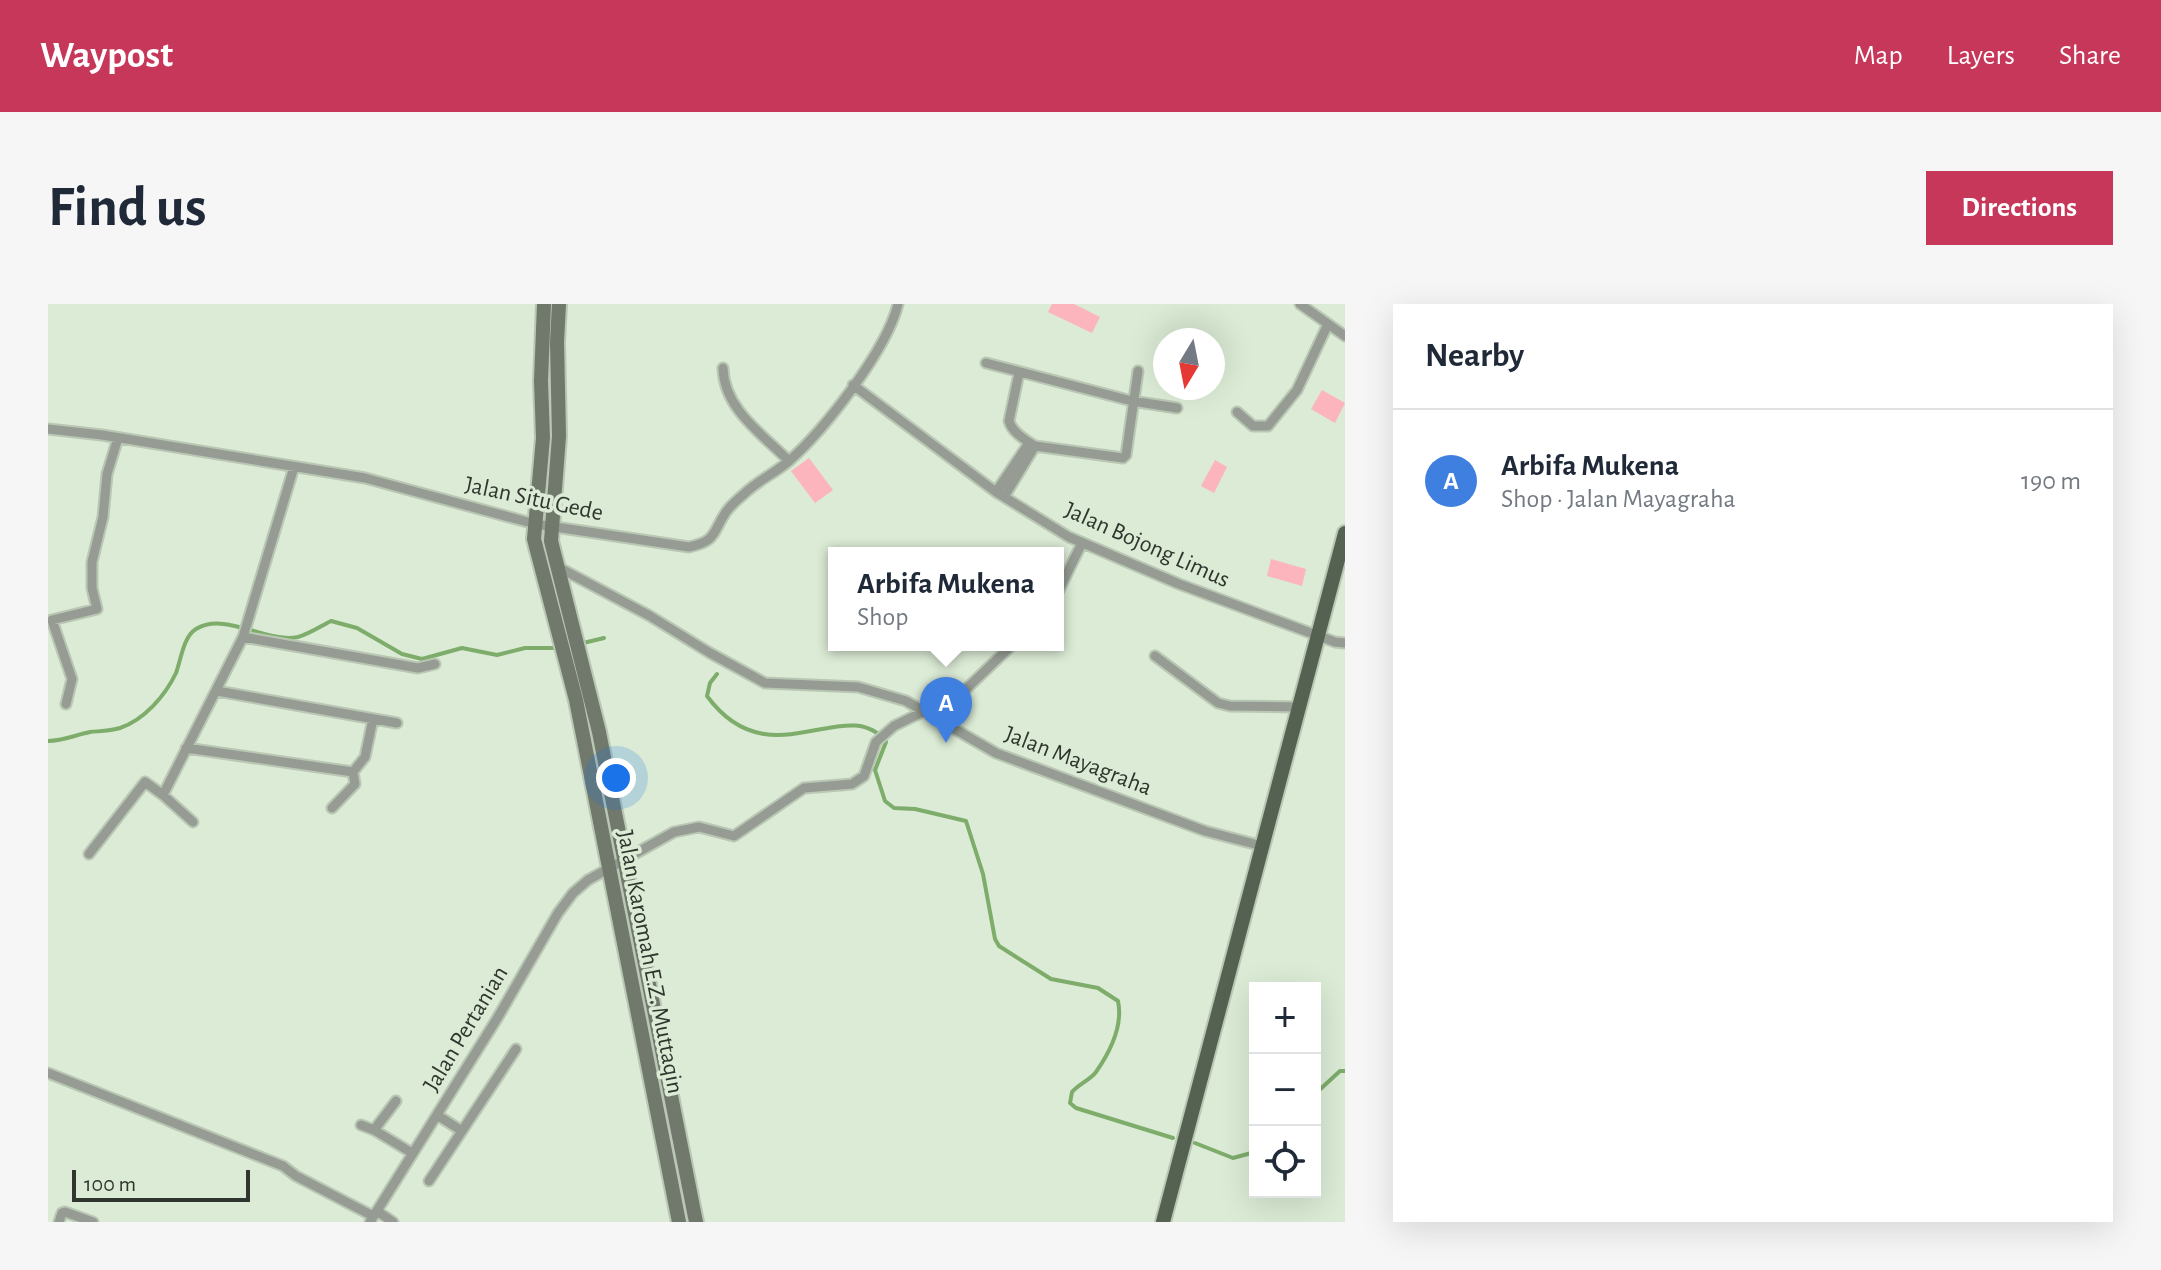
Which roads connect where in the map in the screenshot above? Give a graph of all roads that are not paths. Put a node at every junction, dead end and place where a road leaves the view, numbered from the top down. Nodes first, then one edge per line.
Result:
1 (544, 304) edge
2 (559, 304) edge
3 (898, 304) edge
4 (1300, 304) edge
5 (1328, 324) junction
6 (1345, 336) edge
7 (986, 363) dead end
8 (723, 368) dead end
9 (1138, 371) dead end
10 (1019, 373) junction
11 (853, 385) junction
12 (1132, 401) junction
13 (1177, 408) dead end
14 (1237, 412) dead end
15 (48, 429) edge
16 (118, 438) junction
17 (1032, 445) junction
18 (789, 461) junction
19 (294, 467) junction
20 (1000, 495) junction
21 (535, 524) junction
22 (552, 526) junction
23 (1345, 533) edge
24 (1082, 543) junction
25 (538, 557) junction
26 (557, 567) junction
27 (1064, 580) edge
28 (50, 620) edge
29 (243, 635) junction
30 (1318, 636) junction
31 (569, 640) junction
32 (1345, 643) edge
33 (1006, 651) edge
34 (1155, 656) dead end
35 (435, 664) dead end
36 (576, 670) junction
37 (217, 691) junction
38 (66, 704) dead end
39 (1300, 707) junction
40 (924, 713) junction
41 (373, 719) junction
42 (397, 723) dead end
43 (186, 748) junction
44 (353, 772) junction
45 (163, 795) junction
46 (332, 808) dead end
47 (193, 822) dead end
48 (1262, 846) junction
49 (89, 854) dead end
50 (623, 860) junction
51 (609, 869) junction
52 (516, 1049) dead end
53 (48, 1073) edge
54 (396, 1101) dead end
55 (437, 1115) junction
56 (361, 1125) dead end
57 (374, 1130) junction
58 (462, 1131) junction
59 (412, 1153) junction
60 (429, 1181) dead end
61 (373, 1216) edge
62 (59, 1222) edge
63 (93, 1222) edge
64 (393, 1222) edge
65 (679, 1222) edge
66 (696, 1222) edge
67 (1163, 1222) edge

1 - 21 street, Jalan Karomah E.Z. Muttaqin
2 - 22 street, Jalan Karomah E.Z. Muttaqin
3 - 11 street, Jalan Situ Gede
4 - 5 street
5 - 6 street
5 - 14 street
7 - 10 street
8 - 18 street
9 - 12 street
10 - 12 street
10 - 17 street
11 - 18 street, Jalan Situ Gede
11 - 20 street, Jalan Bojong Limus
12 - 13 street
12 - 17 street
15 - 16 street, Jalan Situ Gede
16 - 19 street, Jalan Situ Gede
16 - 28 street
17 - 20 street
18 - 22 street, Jalan Situ Gede
19 - 21 street, Jalan Situ Gede
19 - 29 street
20 - 24 street, Jalan Bojong Limus
21 - 22 street, Jalan Situ Gede
21 - 25 street, Jalan Karomah E.Z. Muttaqin
22 - 26 street, Jalan Karomah E.Z. Muttaqin
23 - 30 main road
24 - 27 street
24 - 30 street, Jalan Bojong Limus
25 - 26 street, Jalan Mayagraha
25 - 31 street, Jalan Karomah E.Z. Muttaqin
26 - 31 street, Jalan Karomah E.Z. Muttaqin
26 - 40 street, Jalan Mayagraha
28 - 38 street
29 - 35 street
29 - 37 street
30 - 32 street, Jalan Bojong Limus
30 - 39 main road
31 - 36 street, Jalan Karomah E.Z. Muttaqin
33 - 40 street
34 - 39 street
36 - 50 street, Jalan Karomah E.Z. Muttaqin
36 - 51 street, Jalan Karomah E.Z. Muttaqin
37 - 41 street
37 - 43 street
39 - 48 main road
40 - 48 street, Jalan Mayagraha
40 - 50 street, Jalan Pertanian
41 - 42 street
41 - 44 street
43 - 44 street
43 - 45 street
44 - 46 street
45 - 47 street
45 - 49 street
48 - 67 main road
50 - 51 street, Jalan Pertanian
50 - 66 street, Jalan Karomah E.Z. Muttaqin
51 - 55 street, Jalan Pertanian
51 - 65 street, Jalan Karomah E.Z. Muttaqin
52 - 58 street
53 - 61 street
54 - 57 street
55 - 58 street
55 - 59 street, Jalan Pertanian
56 - 57 street
57 - 59 street
58 - 60 street
59 - 61 street, Jalan Pertanian
61 - 64 street
62 - 63 street

